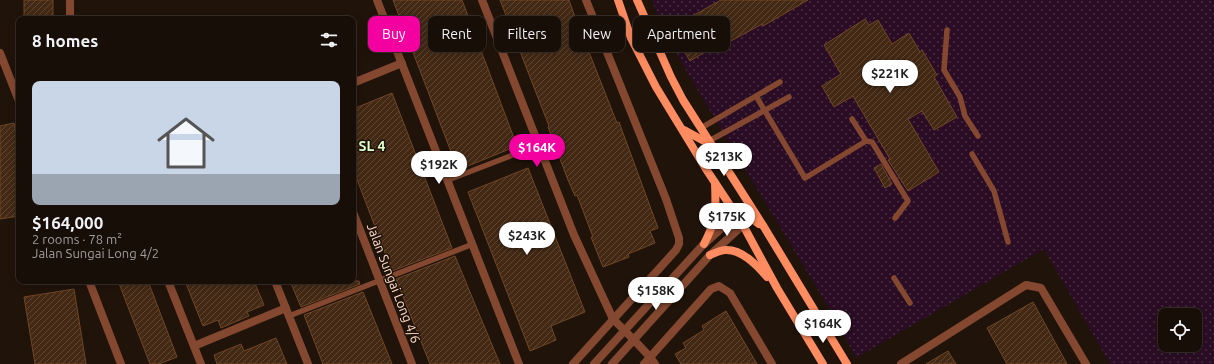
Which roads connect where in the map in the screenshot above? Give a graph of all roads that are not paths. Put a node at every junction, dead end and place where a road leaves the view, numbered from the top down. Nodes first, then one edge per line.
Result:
1 (70, 0) edge
2 (377, 0) edge
3 (482, 0) edge
4 (586, 0) edge
5 (618, 0) edge
6 (637, 0) edge
7 (70, 16) edge
8 (947, 30) dead end
9 (0, 55) edge
10 (402, 63) junction
11 (356, 82) edge
12 (780, 82) dead end
13 (16, 94) edge
14 (756, 96) junction
15 (789, 97) dead end
16 (764, 111) junction
17 (852, 119) dead end
18 (681, 128) junction
19 (701, 128) junction
20 (978, 136) dead end
21 (698, 139) junction
22 (709, 141) junction
23 (866, 141) junction
24 (539, 145) junction
25 (972, 154) dead end
26 (699, 157) junction
27 (448, 180) junction
28 (714, 182) junction
29 (747, 201) junction
30 (736, 215) junction
31 (747, 215) junction
32 (896, 218) dead end
33 (356, 220) edge
34 (743, 225) junction
35 (764, 227) junction
36 (1008, 242) dead end
37 (473, 244) junction
38 (704, 244) junction
39 (710, 255) junction
40 (894, 278) dead end
41 (380, 280) junction
42 (90, 284) edge
43 (169, 284) edge
44 (276, 284) edge
45 (777, 288) junction
46 (910, 303) dead end
47 (288, 312) junction
48 (613, 319) junction
49 (625, 330) junction
50 (806, 335) junction
51 (634, 340) junction
52 (194, 346) junction
53 (652, 360) edge
54 (121, 364) edge
55 (201, 364) edge
56 (308, 364) edge
57 (412, 364) edge
58 (519, 364) edge
59 (573, 364) edge
60 (594, 364) edge
61 (612, 364) edge
62 (644, 364) edge
63 (772, 364) edge
64 (818, 364) edge
65 (823, 364) edge
66 (847, 364) edge
67 (901, 364) edge
68 (1086, 364) edge

1 - 7 street
2 - 10 street
3 - 24 street
4 - 48 street
5 - 18 street
6 - 19 street
8 - 20 lane
9 - 13 street
10 - 11 street
10 - 27 street
12 - 14 lane
14 - 16 lane
14 - 19 lane
15 - 16 lane
16 - 22 lane
16 - 23 lane
17 - 23 lane
18 - 21 street
18 - 26 street
19 - 21 street
19 - 22 street
21 - 22 street
21 - 26 street
22 - 29 street
23 - 32 lane
24 - 27 lane
24 - 48 street
25 - 36 lane
26 - 28 street
27 - 37 street
28 - 30 street
28 - 38 street
29 - 31 street
29 - 35 street
30 - 31 street
30 - 34 street
30 - 38 street
31 - 34 street
31 - 35 street
33 - 41 street, Jalan Sungai Long 4/6
34 - 39 street
34 - 45 street
35 - 66 street
37 - 41 lane
37 - 58 street
38 - 49 street
39 - 45 street
39 - 51 street
40 - 46 lane
41 - 47 lane
41 - 57 street, Jalan Sungai Long 4/6
42 - 54 street
43 - 52 street
44 - 47 street
45 - 50 street
47 - 52 street
47 - 56 street
48 - 49 street
48 - 59 street
49 - 51 street
49 - 60 street
50 - 64 street
50 - 65 street
51 - 53 street
51 - 61 street
52 - 55 street
53 - 62 street
53 - 63 street
67 - 68 street

